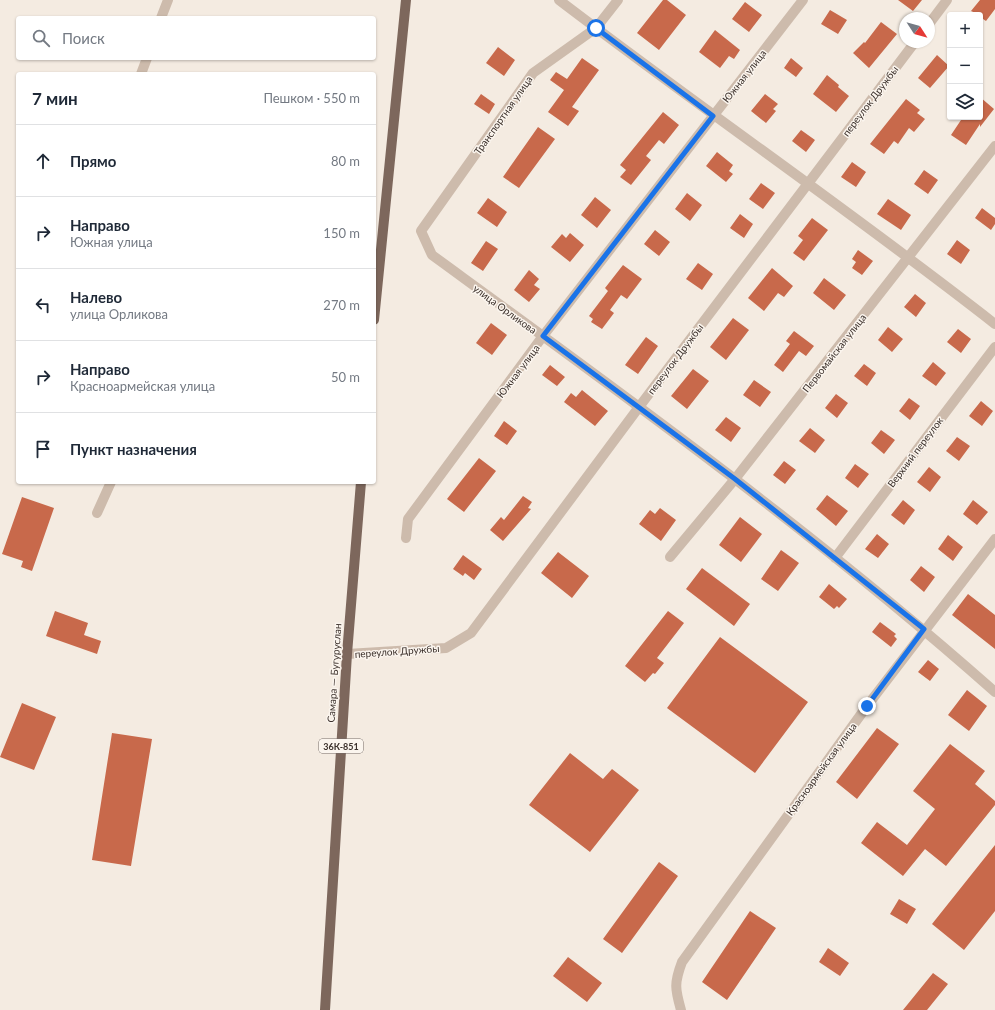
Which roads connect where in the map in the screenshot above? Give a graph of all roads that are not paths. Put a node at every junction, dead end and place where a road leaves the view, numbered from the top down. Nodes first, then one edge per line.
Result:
1 (168, 0) edge
2 (406, 0) edge
3 (559, 0) edge
4 (618, 0) edge
5 (803, 0) edge
6 (948, 0) edge
7 (162, 16) edge
8 (935, 16) edge
9 (596, 28) junction
10 (910, 48) edge
11 (146, 60) edge
12 (142, 72) edge
13 (713, 116) junction
14 (995, 146) edge
15 (808, 182) junction
16 (420, 231) joint
17 (910, 257) junction
18 (376, 292) edge
19 (995, 324) edge
20 (543, 336) junction
21 (995, 347) edge
22 (639, 406) junction
23 (735, 479) junction
24 (110, 484) edge
25 (361, 484) edge
26 (97, 513) dead end
27 (406, 538) dead end
28 (995, 539) edge
29 (670, 557) dead end
30 (834, 558) junction
31 (924, 629) junction
32 (347, 654) junction
33 (995, 692) edge
34 (326, 1010) edge
35 (681, 1010) edge

1 - 7 street
2 - 18 main road
3 - 9 street
4 - 9 street, Транспортная улица
5 - 13 street, Южная улица
6 - 8 street
9 - 13 street
9 - 16 street, Транспортная улица
10 - 15 street, переулок Дружбы
11 - 12 street
13 - 15 street
13 - 20 street, Южная улица
14 - 17 street, Первомайская улица
15 - 17 street
15 - 22 street, переулок Дружбы
16 - 20 street, улица Орликова
17 - 19 street
17 - 23 street, Первомайская улица
20 - 22 street, улица Орликова
20 - 27 street, Южная улица
21 - 30 street, Верхний переулок
22 - 23 street, улица Орликова
22 - 32 street, переулок Дружбы
23 - 29 street, Первомайская улица
23 - 30 street, улица Орликова
24 - 26 street
25 - 32 main road, Самара — Бугуруслан / 36К-851
28 - 31 street, Красноармейская улица
30 - 31 street, улица Орликова
31 - 33 street, улица Орликова
31 - 35 street, Красноармейская улица
32 - 34 main road, Самара — Бугуруслан / 36К-851

